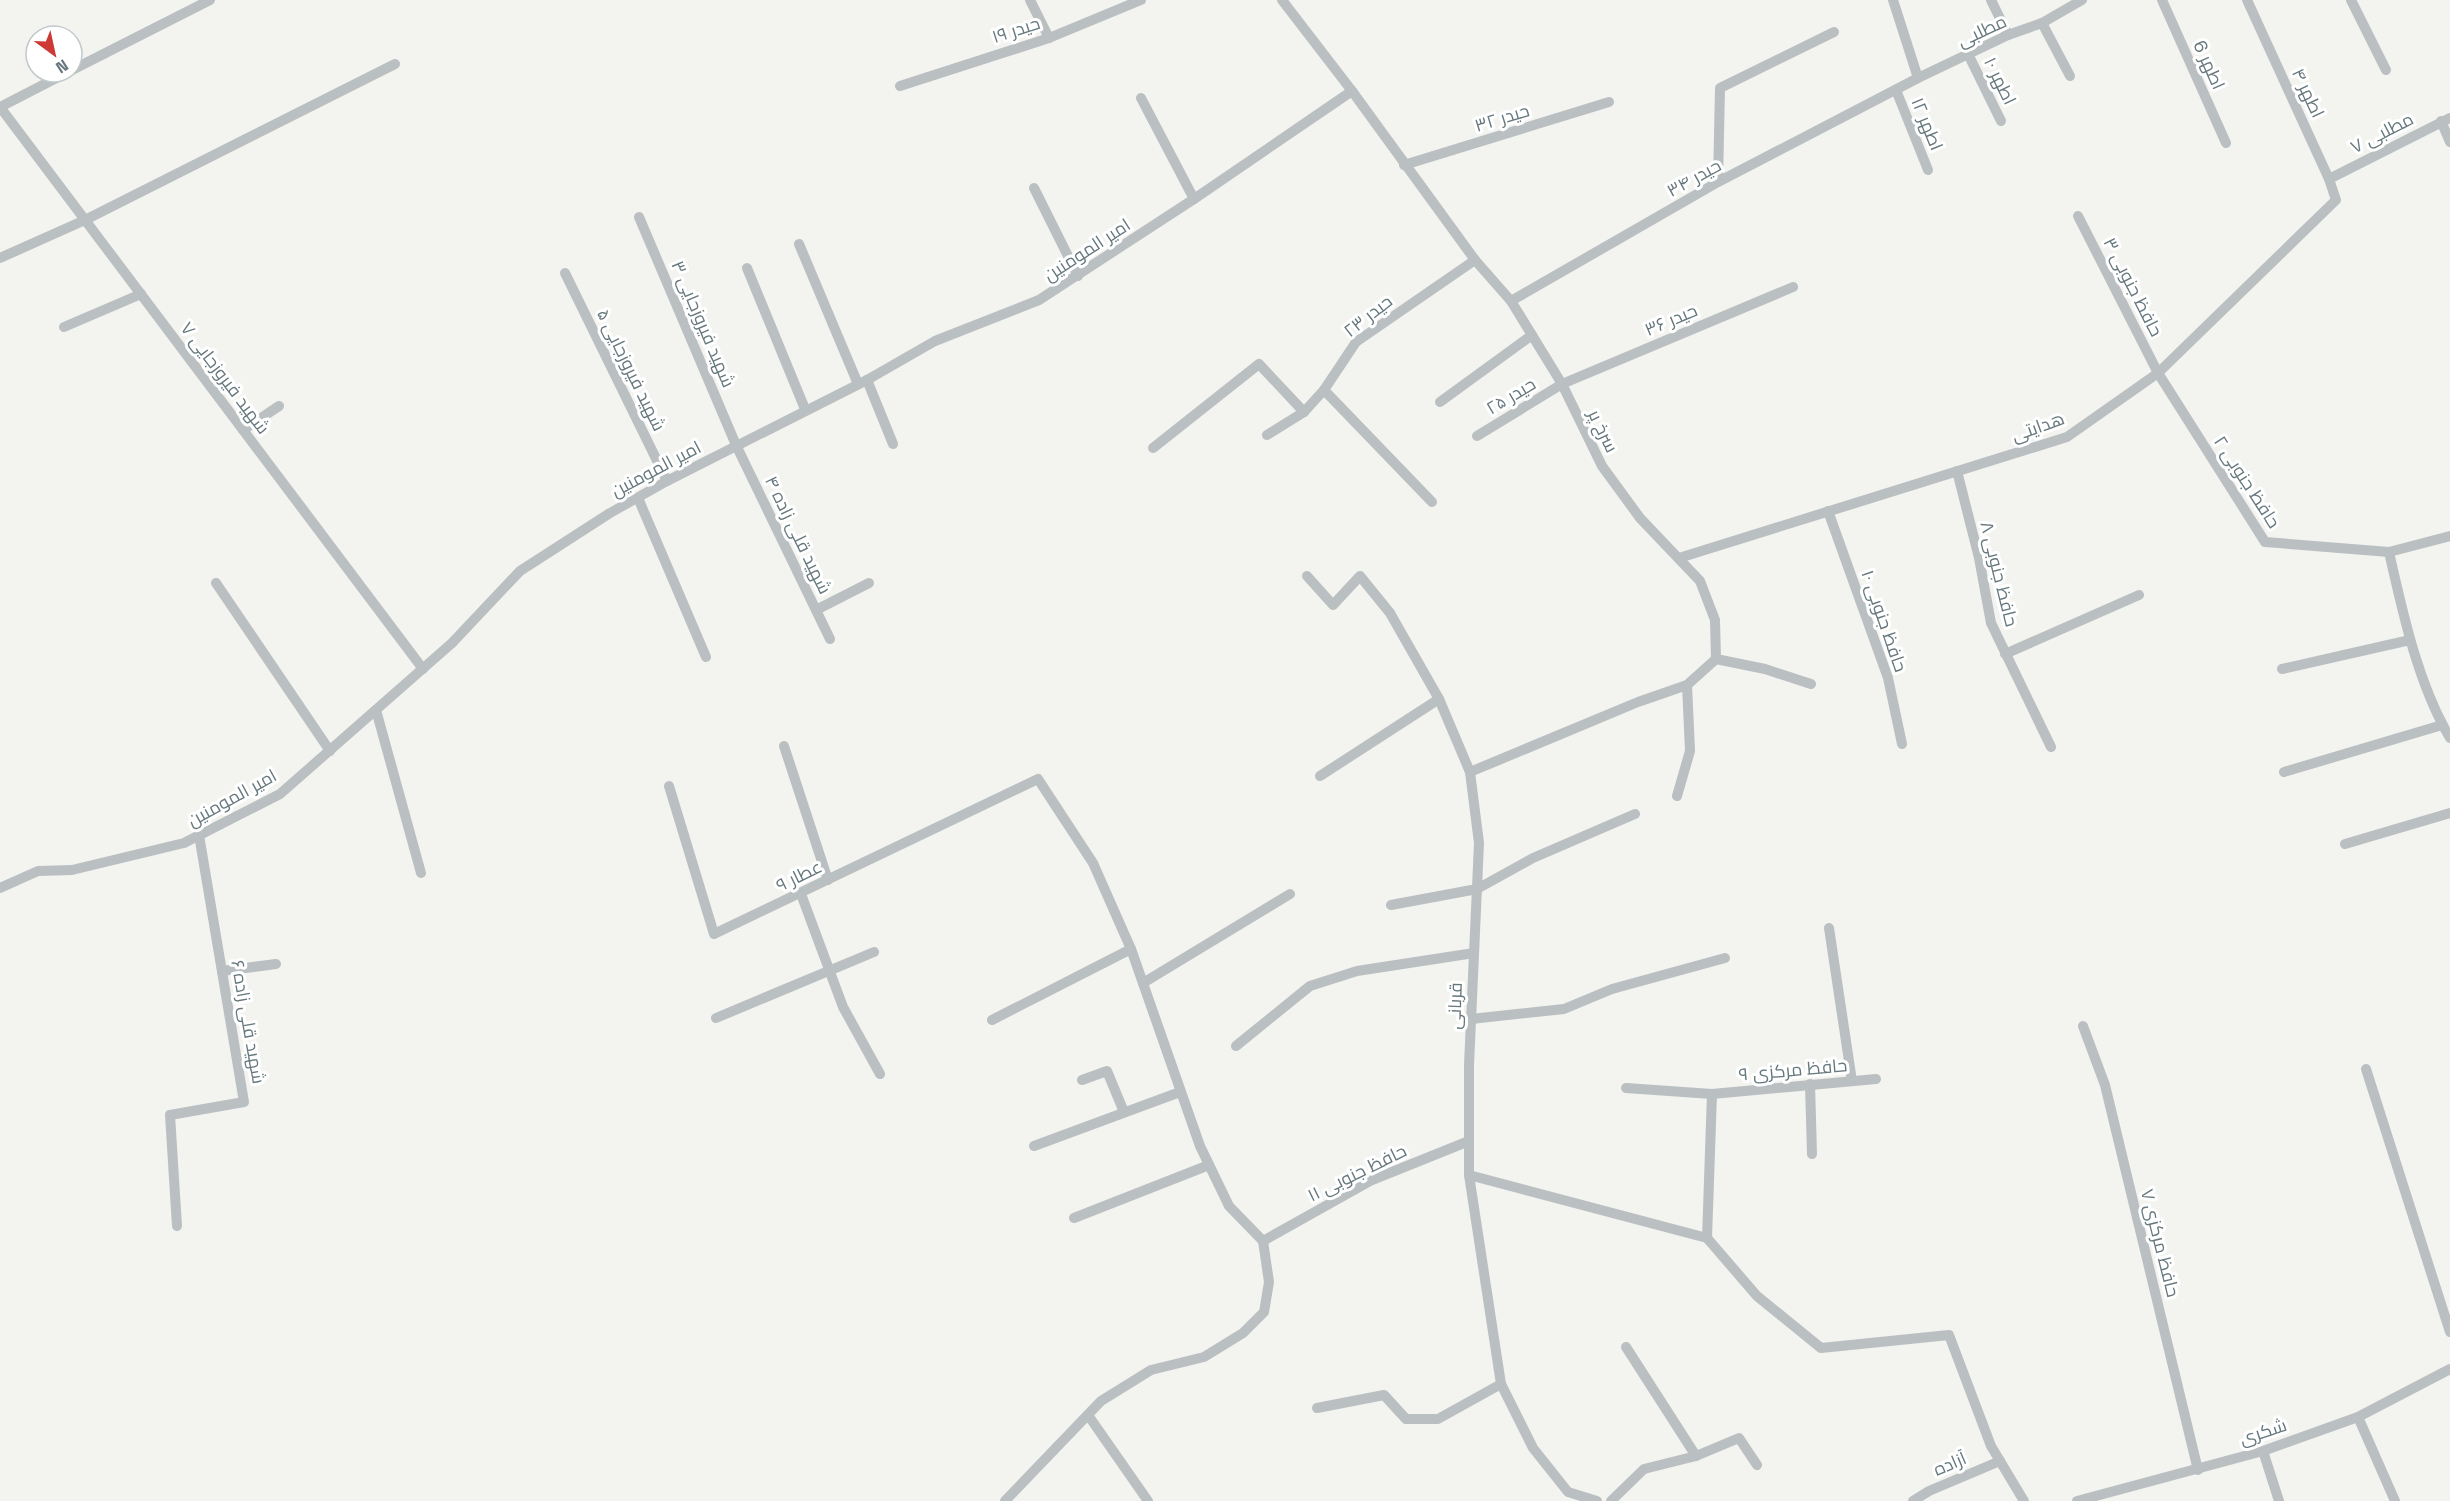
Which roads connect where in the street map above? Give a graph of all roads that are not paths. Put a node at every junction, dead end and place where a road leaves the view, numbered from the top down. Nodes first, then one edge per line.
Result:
1 (210, 0) edge
2 (1030, 0) edge
3 (1141, 0) edge
4 (1282, 0) edge
5 (1893, 0) edge
6 (1991, 0) edge
7 (2082, 0) edge
8 (2162, 0) edge
9 (2247, 0) edge
10 (2351, 0) edge
11 (2042, 23) junction
12 (1834, 32) dead end
13 (2008, 35) junction
14 (1048, 38) junction
15 (1969, 56) junction
16 (395, 63) dead end
17 (84, 64) edge
18 (2386, 70) dead end
19 (2070, 76) dead end
20 (1918, 78) junction
21 (44, 84) edge
22 (900, 86) dead end
23 (1896, 90) junction
24 (1352, 91) junction
25 (1141, 98) dead end
26 (1609, 102) dead end
27 (0, 106) edge
28 (2445, 119) edge
29 (2001, 122) dead end
30 (2450, 142) edge
31 (2226, 143) dead end
32 (1404, 165) junction
33 (1928, 170) dead end
34 (2329, 179) junction
35 (1718, 182) junction
36 (1034, 188) dead end
37 (1194, 199) junction
38 (2336, 200) joint
39 (2078, 216) dead end
40 (639, 217) dead end
41 (85, 220) junction
42 (799, 244) dead end
43 (0, 258) edge
44 (1475, 260) junction
45 (747, 268) dead end
46 (565, 273) dead end
47 (1078, 276) junction
48 (1793, 287) dead end
49 (141, 294) junction
50 (1511, 301) junction
51 (64, 327) dead end
52 (1532, 336) junction
53 (2158, 373) junction
54 (862, 382) junction
55 (1562, 384) junction
56 (1324, 390) junction
57 (1440, 402) dead end
58 (279, 406) dead end
59 (805, 409) junction
60 (1304, 411) junction
61 (243, 430) junction
62 (1267, 435) dead end
63 (1477, 436) dead end
64 (893, 444) dead end
65 (736, 445) junction
66 (1152, 448) dead end
67 (1957, 471) junction
68 (667, 481) junction
69 (638, 498) junction
70 (1432, 502) dead end
71 (1828, 511) junction
72 (2450, 536) edge
73 (2389, 552) junction
74 (1679, 558) junction
75 (1307, 576) dead end
76 (216, 583) dead end
77 (869, 583) dead end
78 (2139, 595) dead end
79 (816, 610) junction
80 (830, 639) dead end
81 (2410, 640) junction
82 (2005, 654) junction
83 (706, 657) dead end
84 (1716, 659) junction
85 (423, 669) junction
86 (2282, 669) dead end
87 (1811, 684) dead end
88 (1687, 686) junction
89 (1438, 699) junction
90 (376, 710) junction
91 (2442, 725) junction
92 (2450, 738) edge
93 (1902, 744) dead end
94 (784, 746) dead end
95 (2050, 747) dead end
96 (330, 751) junction
97 (1470, 772) junction
98 (2284, 772) dead end
99 (1320, 776) dead end
100 (669, 786) dead end
101 (1677, 796) dead end
102 (2450, 813) edge
103 (1635, 814) dead end
104 (199, 835) junction
105 (2345, 844) dead end
106 (421, 873) dead end
107 (828, 880) junction
108 (0, 888) edge
109 (1476, 889) junction
110 (801, 894) junction
111 (1290, 894) dead end
112 (1391, 905) dead end
113 (1829, 928) dead end
114 (1131, 949) junction
115 (874, 952) dead end
116 (1474, 954) junction
117 (1725, 958) dead end
118 (276, 964) dead end
119 (829, 970) junction
120 (222, 971) junction
121 (1143, 983) junction
122 (716, 1018) dead end
123 (1471, 1019) junction
124 (992, 1020) dead end
125 (2083, 1026) dead end
126 (1236, 1046) dead end
127 (2366, 1069) dead end
128 (880, 1074) dead end
129 (1876, 1079) dead end
130 (1082, 1080) dead end
131 (1852, 1081) junction
132 (1810, 1084) junction
133 (1626, 1088) dead end
134 (1180, 1092) junction
135 (1712, 1094) junction
136 (1124, 1113) junction
137 (1469, 1141) junction
138 (1034, 1146) dead end
139 (1812, 1154) dead end
140 (1209, 1165) junction
141 (1469, 1174) junction
142 (1074, 1218) dead end
143 (177, 1226) dead end
144 (1707, 1238) junction
145 (1263, 1241) junction
146 (2450, 1332) edge
147 (1626, 1347) dead end
148 (2450, 1369) edge
149 (1501, 1384) junction
150 (1317, 1408) dead end
151 (1088, 1414) junction
152 (2358, 1417) junction
153 (2263, 1451) junction
154 (1696, 1456) junction
155 (2000, 1461) junction
156 (1757, 1465) dead end
157 (2198, 1470) junction
158 (1005, 1501) edge
159 (1148, 1501) edge
160 (1598, 1501) edge
161 (1611, 1501) edge
162 (1913, 1501) edge
163 (2024, 1501) edge
164 (2078, 1501) edge
165 (2279, 1501) edge
166 (2395, 1501) edge

1 - 17 street
2 - 14 street
3 - 14 street, حیدر ۱۹
4 - 24 street, سرخ پر
5 - 20 street
6 - 13 street
7 - 11 street, مطلبی
8 - 31 street, اطهر 6
9 - 34 street, اطهر ۴
10 - 18 street
11 - 13 street, مطلبی
11 - 19 street
12 - 35 street
13 - 15 street, مطلبی
14 - 22 street, حیدر ۱۹
15 - 20 street, مطلبی
15 - 29 street, اطهر ۱۰
16 - 41 street
20 - 23 street, مطلبی
21 - 27 street
23 - 33 street, اطهر ۱۲
23 - 35 street, حیدر ۳۴
24 - 32 street, سرخ پر
24 - 37 street, امیر المومنین
25 - 37 street
26 - 32 street, حیدر ۳۲
27 - 41 street, شهید فیروزجایی ۷
28 - 30 street
28 - 34 street, مطلبی ۷
32 - 44 street, سرخ پر
34 - 38 street, اطهر ۴
35 - 50 street, حیدر ۳۴
36 - 47 street
37 - 47 street, امیر المومنین
38 - 53 street, هدایتی
39 - 53 street, حافظ جنوبی ۳
40 - 65 street, شهید فیروزجایی ۳
41 - 43 street
41 - 49 street, شهید فیروزجایی ۷
42 - 54 street
44 - 50 street, سرخ پر
44 - 56 street, حیدر ۲۳
45 - 59 street
46 - 68 street, شهید فیروزجایی ۵
47 - 54 street, امیر المومنین
48 - 55 street, حیدر ۳۶
49 - 51 street
49 - 61 street, شهید فیروزجایی ۷
50 - 52 street, سرخ پر
52 - 55 street, سرخ پر
52 - 57 street
53 - 67 street, هدایتی
53 - 73 street, حافظ جنوبی ۲
54 - 59 street, امیر المومنین
54 - 64 street
55 - 63 street, حیدر ۲۵
55 - 74 street, سرخ پر
56 - 60 street, حیدر ۲۳
56 - 70 street
58 - 61 street
59 - 65 street, امیر المومنین
60 - 62 street, حیدر ۲۳
60 - 66 street
61 - 85 street, شهید فیروزجایی ۷
65 - 68 street, امیر المومنین
65 - 79 street, شهید قلی زاده ۴
67 - 71 street, هدایتی
67 - 82 street, حافظ جنوبی ۸
68 - 69 street, امیر المومنین
69 - 83 street
69 - 85 street, امیر المومنین
71 - 74 street, هدایتی
71 - 93 street, حافظ جنوبی ۱۰
72 - 73 street, حافظ جنوبی ۲
73 - 81 street
74 - 84 street, سرخ پر
75 - 89 street, قربانی
76 - 96 street
77 - 79 street
78 - 82 street
79 - 80 street, شهید قلی زاده ۴
81 - 86 street
81 - 91 street
82 - 95 street, حافظ جنوبی ۸
84 - 87 street
84 - 88 street
85 - 90 street, امیر المومنین
88 - 97 street
88 - 101 street
89 - 97 street, قربانی
89 - 99 street
90 - 96 street, امیر المومنین
90 - 106 street
91 - 92 street
91 - 98 street
94 - 107 street
96 - 104 street, امیر المومنین
97 - 109 street, قربانی
100 - 110 street, عطار ۹
102 - 105 street
103 - 109 street
104 - 108 street, امیر المومنین
104 - 120 street, شهید قلی زاده ۶
107 - 110 street, عطار ۹
107 - 114 street, عطار ۹
109 - 112 street
109 - 116 street, قربانی
110 - 119 street
111 - 121 street
113 - 131 street
114 - 121 street
114 - 124 street
115 - 119 street
116 - 123 street, قربانی
116 - 126 street
117 - 123 street
118 - 120 street
119 - 122 street
119 - 128 street
120 - 143 street, شهید قلی زاده ۶
121 - 134 street
123 - 137 street, قربانی
125 - 157 street, حافظ مرکزی ۷
127 - 146 street
129 - 131 street, حافظ مرکزی ۹
130 - 136 street
131 - 132 street, حافظ مرکزی ۹
132 - 135 street, حافظ مرکزی ۹
132 - 139 street
133 - 135 street, حافظ مرکزی ۹
134 - 136 street
134 - 140 street
135 - 144 street
136 - 138 street
137 - 141 street, قربانی
137 - 145 street, حافظ جنوبی ۱۱
140 - 142 street
140 - 145 street
141 - 144 street
141 - 149 street, قربانی
144 - 155 street
145 - 151 street
147 - 154 street
148 - 152 street, شکری
149 - 150 street
149 - 160 street, قربانی
151 - 158 street
151 - 159 street
152 - 153 street, شکری
152 - 166 street
153 - 157 street, شکری
153 - 165 street
154 - 156 street
154 - 161 street
155 - 162 street, آزاده
155 - 163 street
157 - 164 street, شکری

